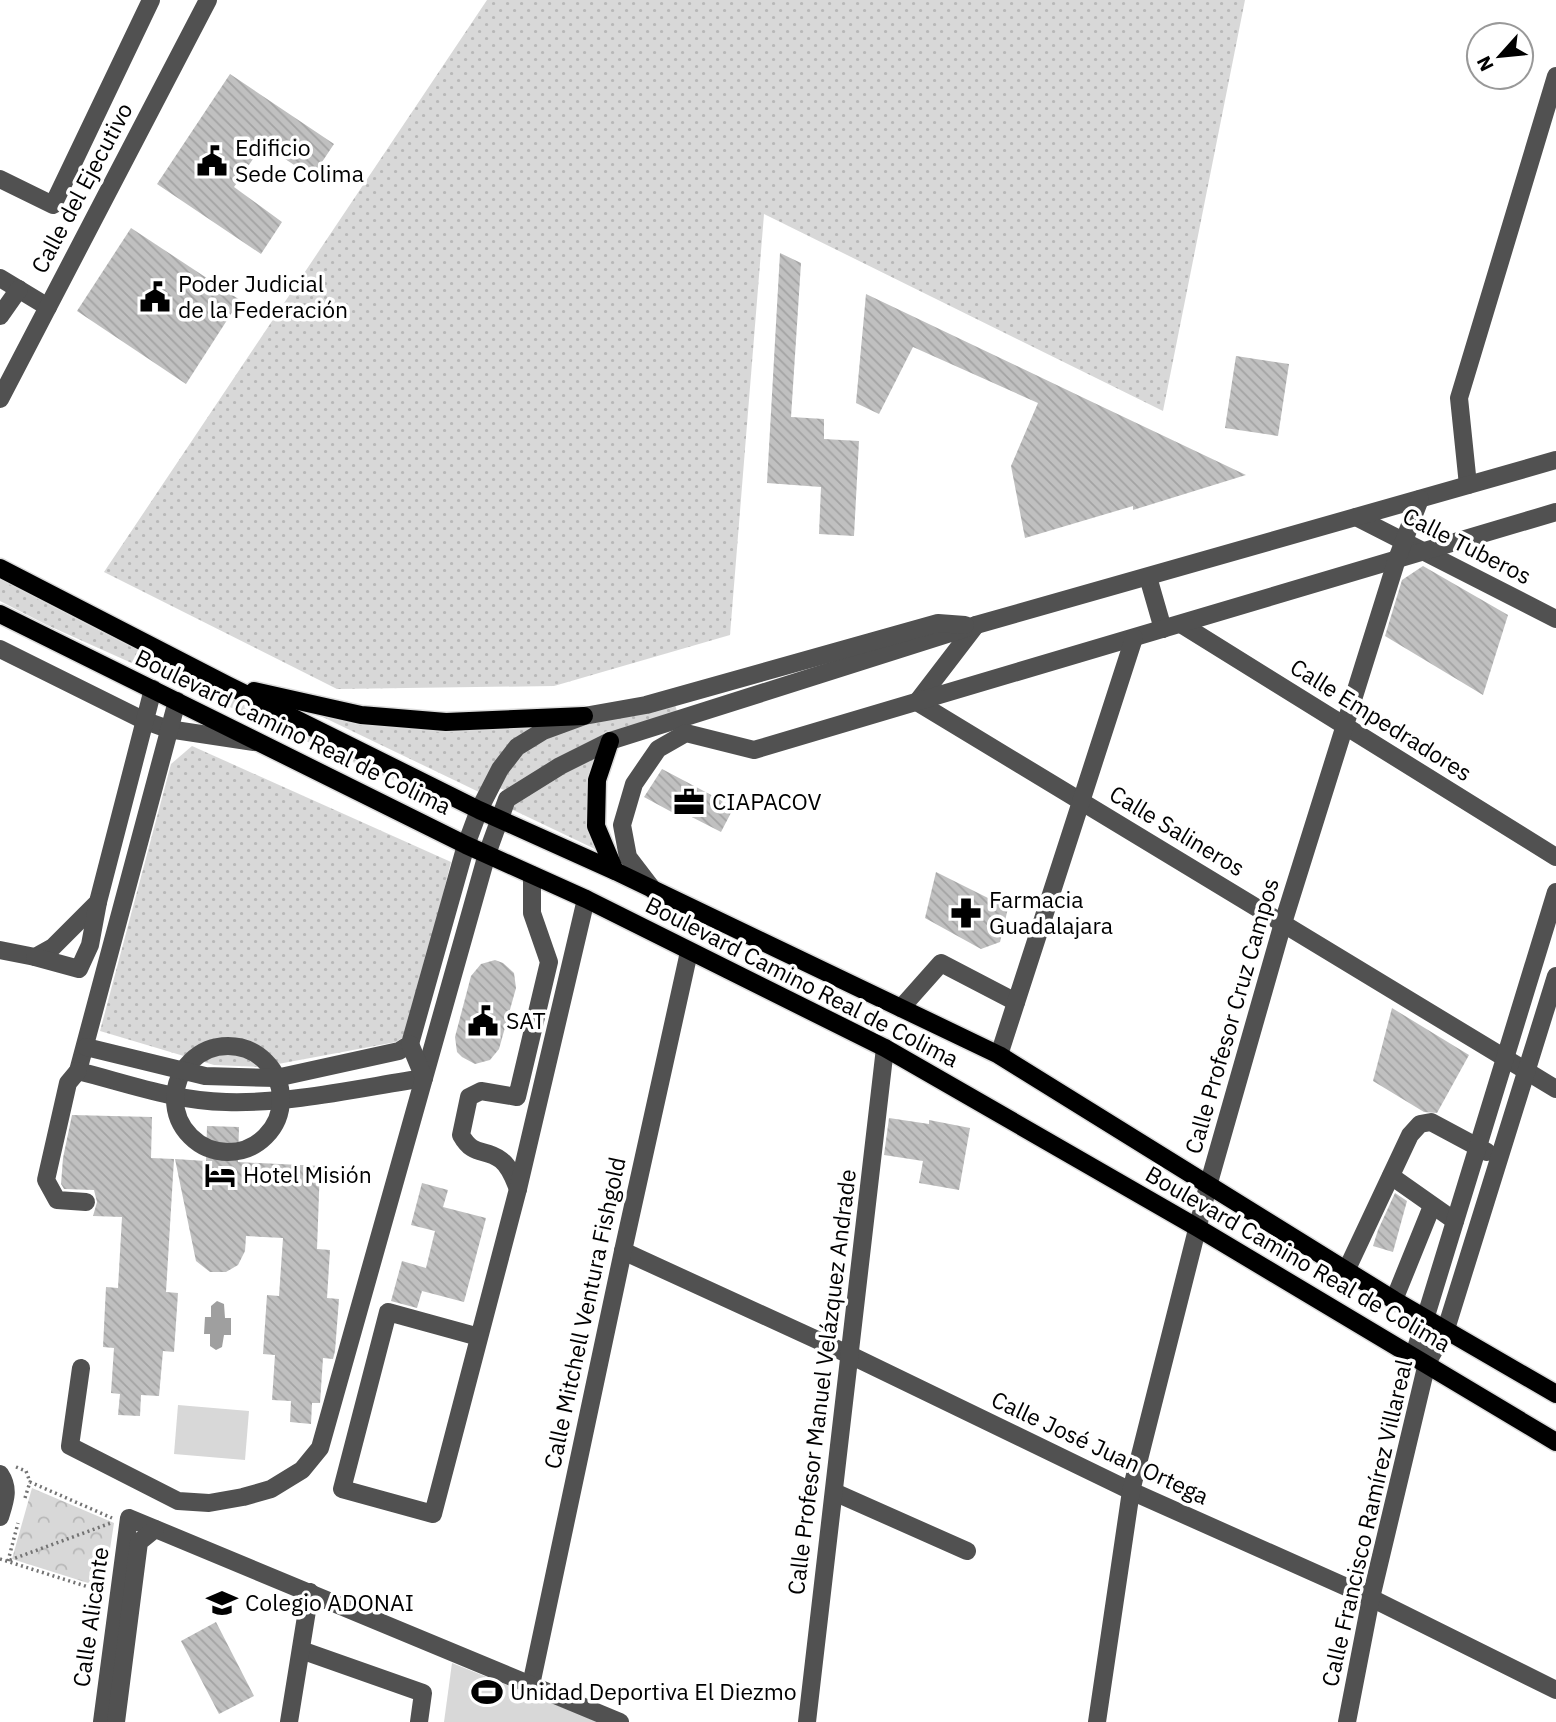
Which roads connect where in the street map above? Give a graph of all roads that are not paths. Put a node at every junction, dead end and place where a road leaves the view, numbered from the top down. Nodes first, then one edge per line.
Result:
1 (151, 0) edge
2 (208, 0) edge
3 (1556, 76) edge
4 (3, 180) edge
5 (0, 278) edge
6 (19, 289) junction
7 (48, 307) junction
8 (0, 316) edge
9 (0, 399) edge
10 (1556, 460) edge
11 (1468, 485) junction
12 (1420, 499) junction
13 (1556, 512) edge
14 (1356, 517) junction
15 (1404, 541) junction
16 (1425, 551) junction
17 (1397, 559) junction
18 (0, 568) edge
19 (1148, 577) junction
20 (0, 614) edge
21 (1556, 619) edge
22 (976, 625) junction
23 (1172, 626) junction
24 (1134, 638) junction
25 (0, 649) edge
26 (227, 685) junction
27 (153, 689) junction
28 (177, 701) junction
29 (917, 702) junction
30 (584, 716) junction
31 (144, 720) junction
32 (683, 726) junction
33 (1344, 726) junction
34 (168, 729) junction
35 (610, 741) junction
36 (265, 744) junction
37 (1081, 802) junction
38 (479, 810) junction
39 (500, 819) junction
40 (466, 845) junction
41 (487, 854) junction
42 (1556, 857) edge
43 (615, 871) junction
44 (532, 875) junction
45 (654, 891) junction
46 (1556, 892) edge
47 (586, 899) junction
48 (98, 902) junction
49 (1283, 923) junction
50 (0, 950) edge
51 (689, 952) junction
52 (35, 957) junction
53 (1556, 976) edge
54 (1016, 1002) junction
55 (901, 1008) junction
56 (410, 1044) junction
57 (86, 1047) junction
58 (885, 1048) junction
59 (999, 1055) junction
60 (1505, 1058) junction
61 (78, 1071) junction
62 (182, 1071) junction
63 (1527, 1071) junction
64 (276, 1078) junction
65 (424, 1078) junction
66 (1556, 1088) edge
67 (174, 1096) junction
68 (281, 1100) junction
69 (1477, 1146) junction
70 (1499, 1160) junction
71 (1391, 1176) junction
72 (1208, 1186) junction
73 (518, 1189) junction
74 (86, 1202) dead end
75 (1432, 1206) junction
76 (1455, 1221) junction
77 (1198, 1228) junction
78 (623, 1251) junction
79 (1346, 1271) junction
80 (1394, 1300) junction
81 (1425, 1317) junction
82 (1446, 1329) junction
83 (479, 1337) junction
84 (850, 1355) junction
85 (1420, 1359) junction
86 (80, 1368) dead end
87 (1556, 1394) edge
88 (1556, 1442) edge
89 (1, 1475) edge
90 (834, 1492) junction
91 (1132, 1492) junction
92 (0, 1517) edge
93 (155, 1529) junction
94 (967, 1551) dead end
95 (310, 1592) junction
96 (1371, 1598) junction
97 (300, 1650) junction
98 (531, 1685) junction
99 (1556, 1690) edge
100 (102, 1722) edge
101 (117, 1722) edge
102 (289, 1722) edge
103 (419, 1722) edge
104 (620, 1722) edge
105 (807, 1722) edge
106 (1097, 1722) edge
107 (1347, 1722) edge

1 - 4 street
2 - 7 street, Calle del Ejecutivo
3 - 11 street
5 - 6 street
6 - 7 street
6 - 8 street
7 - 9 street, Calle del Ejecutivo
10 - 11 street
11 - 12 street
12 - 14 street
12 - 15 street, Calle Profesor Cruz Campos
13 - 16 street
14 - 15 street, Calle Tuberos
14 - 19 street
15 - 16 street, Calle Tuberos
15 - 17 street, Calle Profesor Cruz Campos
16 - 17 street
16 - 21 street, Calle Tuberos
17 - 23 street
17 - 33 street, Calle Profesor Cruz Campos
18 - 26 main road, Boulevard Camino Real de Colima
19 - 22 street
19 - 23 street
20 - 27 main road, Boulevard Camino Real de Colima
22 - 29 street
22 - 30 street
22 - 32 street
23 - 24 street
23 - 33 street, Calle Empedradores
24 - 29 street
24 - 37 street
25 - 31 street
26 - 30 main road
26 - 38 main road, Boulevard Camino Real de Colima
27 - 28 main road, Boulevard Camino Real de Colima
27 - 31 street
28 - 34 street
28 - 36 main road, Boulevard Camino Real de Colima
29 - 32 street
29 - 37 street, Calle Salineros
30 - 38 street
31 - 34 street
31 - 48 street
32 - 35 street
32 - 45 street
33 - 42 street, Calle Empedradores
33 - 49 street, Calle Profesor Cruz Campos
34 - 36 street
34 - 57 street
35 - 39 street
35 - 43 main road
36 - 40 main road, Boulevard Camino Real de Colima
37 - 49 street, Calle Salineros
37 - 54 street
38 - 39 main road, Boulevard Camino Real de Colima
38 - 40 street
39 - 41 street
39 - 43 main road, Boulevard Camino Real de Colima
40 - 41 main road, Boulevard Camino Real de Colima
40 - 56 street
41 - 44 main road, Boulevard Camino Real de Colima
41 - 65 street
43 - 45 main road, Boulevard Camino Real de Colima
44 - 47 main road, Boulevard Camino Real de Colima
44 - 73 street
45 - 55 main road, Boulevard Camino Real de Colima
46 - 60 street, Calle Francisco Ramírez Villareal
47 - 51 main road, Boulevard Camino Real de Colima
47 - 73 street
48 - 52 street
48 - 52 street
49 - 60 street, Calle Salineros
49 - 72 street, Calle Profesor Cruz Campos
50 - 52 street
51 - 58 main road, Boulevard Camino Real de Colima
51 - 78 street, Calle Mitchell Ventura Fishgold
53 - 63 street, Calle Francisco Ramírez Villareal
54 - 55 street
54 - 59 street
55 - 59 main road, Boulevard Camino Real de Colima
56 - 64 street
56 - 65 street
57 - 61 street
57 - 62 street
58 - 77 main road, Boulevard Camino Real de Colima
58 - 84 street, Calle Profesor Manuel Velázquez Andrade
59 - 72 main road, Boulevard Camino Real de Colima
60 - 63 street, Calle Salineros
60 - 69 street, Calle Francisco Ramírez Villareal
61 - 67 street
61 - 74 street
62 - 64 street
62 - 64 street
62 - 67 street
63 - 66 street, Calle Salineros
63 - 70 street, Calle Francisco Ramírez Villareal
64 - 68 street
65 - 68 street
65 - 86 street
67 - 68 street
67 - 68 street
69 - 70 street
69 - 71 street
69 - 76 street, Calle Francisco Ramírez Villareal
70 - 82 street, Calle Francisco Ramírez Villareal
71 - 75 street
71 - 79 street
72 - 77 street, Calle Profesor Cruz Campos
72 - 79 main road, Boulevard Camino Real de Colima
73 - 83 street
75 - 76 street
75 - 80 street
76 - 81 street, Calle Francisco Ramírez Villareal
77 - 85 main road, Boulevard Camino Real de Colima
77 - 91 street, Calle Profesor Cruz Campos
78 - 84 street, Calle José Juan Ortega
78 - 98 street, Calle Mitchell Ventura Fishgold
79 - 80 main road, Boulevard Camino Real de Colima
80 - 81 main road, Boulevard Camino Real de Colima
81 - 82 main road, Boulevard Camino Real de Colima
81 - 85 street, Calle Francisco Ramírez Villareal
82 - 85 street, Calle Francisco Ramírez Villareal
82 - 87 main road, Boulevard Camino Real de Colima
83 - 83 street
84 - 90 street, Calle Profesor Manuel Velázquez Andrade
84 - 91 street, Calle José Juan Ortega
85 - 88 main road, Boulevard Camino Real de Colima
85 - 96 street, Calle Francisco Ramírez Villareal
89 - 92 street
90 - 94 street
90 - 105 street, Calle Profesor Manuel Velázquez Andrade
91 - 96 street, Calle José Juan Ortega
91 - 106 street, Calle Profesor Cruz Campos
93 - 95 street
93 - 100 street, Calle Alicante
93 - 101 street, Calle Alicante
95 - 97 street
95 - 98 street
96 - 99 street, Calle José Juan Ortega
96 - 107 street, Calle Francisco Ramírez Villareal
97 - 102 street
97 - 103 street
98 - 104 street

